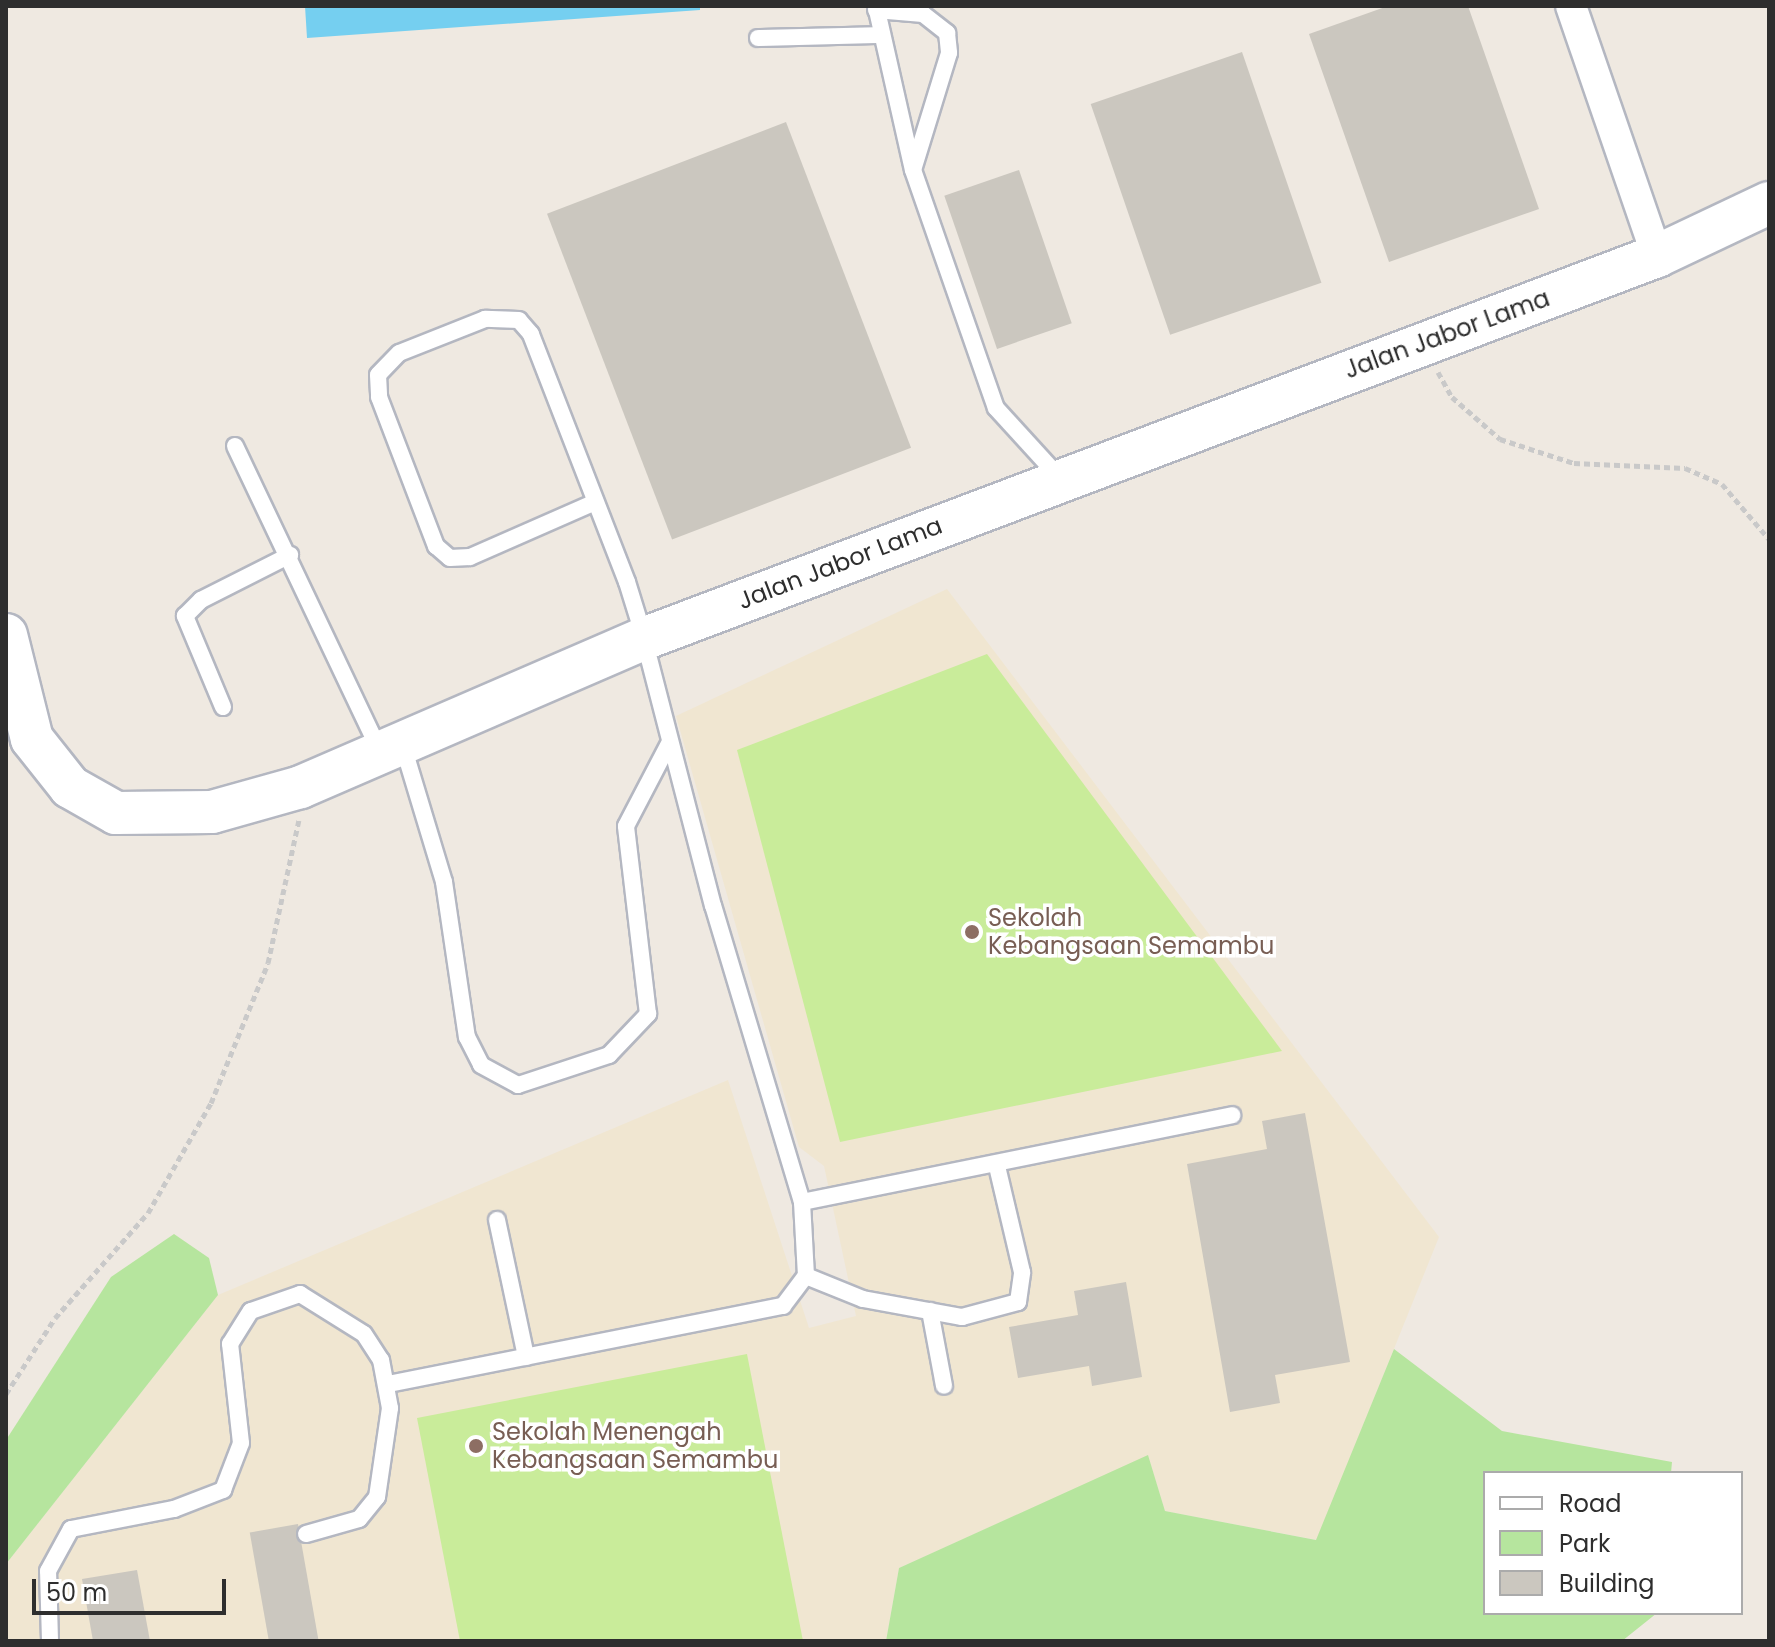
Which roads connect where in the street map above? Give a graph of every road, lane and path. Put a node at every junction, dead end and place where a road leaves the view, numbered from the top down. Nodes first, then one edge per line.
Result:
1 (1571, 6) edge
2 (876, 8) edge
3 (878, 35) junction
4 (758, 38) dead end
5 (913, 170) junction
6 (1769, 203) edge
7 (1657, 256) junction
8 (1422, 343) junction
9 (235, 446) dead end
10 (1060, 478) junction
11 (595, 502) junction
12 (1769, 539) edge
13 (290, 555) junction
14 (6, 635) edge
15 (643, 639) junction
16 (223, 707) dead end
17 (670, 742) junction
18 (392, 751) junction
19 (301, 787) junction
20 (1232, 1115) dead end
21 (997, 1166) junction
22 (802, 1202) junction
23 (497, 1220) dead end
24 (806, 1276) junction
25 (930, 1311) junction
26 (526, 1357) junction
27 (388, 1384) junction
28 (944, 1386) dead end
29 (6, 1394) edge
30 (306, 1534) dead end
31 (50, 1641) edge

1 - 7 street
2 - 3 lane
2 - 5 lane
3 - 4 lane
3 - 5 lane
5 - 10 lane
6 - 7 street, Jalan Jabor Lama
7 - 8 street, Jalan Jabor Lama
8 - 10 street, Jalan Jabor Lama
8 - 12 path
9 - 13 lane
10 - 15 street, Jalan Jabor Lama
11 - 11 lane
11 - 15 lane
13 - 16 lane
13 - 18 lane
14 - 19 street, Jalan Jabor Lama
15 - 17 lane
15 - 18 street, Jalan Jabor Lama
17 - 18 lane
17 - 22 lane
18 - 19 street, Jalan Jabor Lama
19 - 29 path
20 - 21 lane
21 - 22 lane
21 - 25 lane
22 - 24 lane
23 - 26 lane
24 - 25 lane
24 - 26 lane
25 - 28 lane
26 - 27 lane
27 - 30 lane
27 - 31 lane

